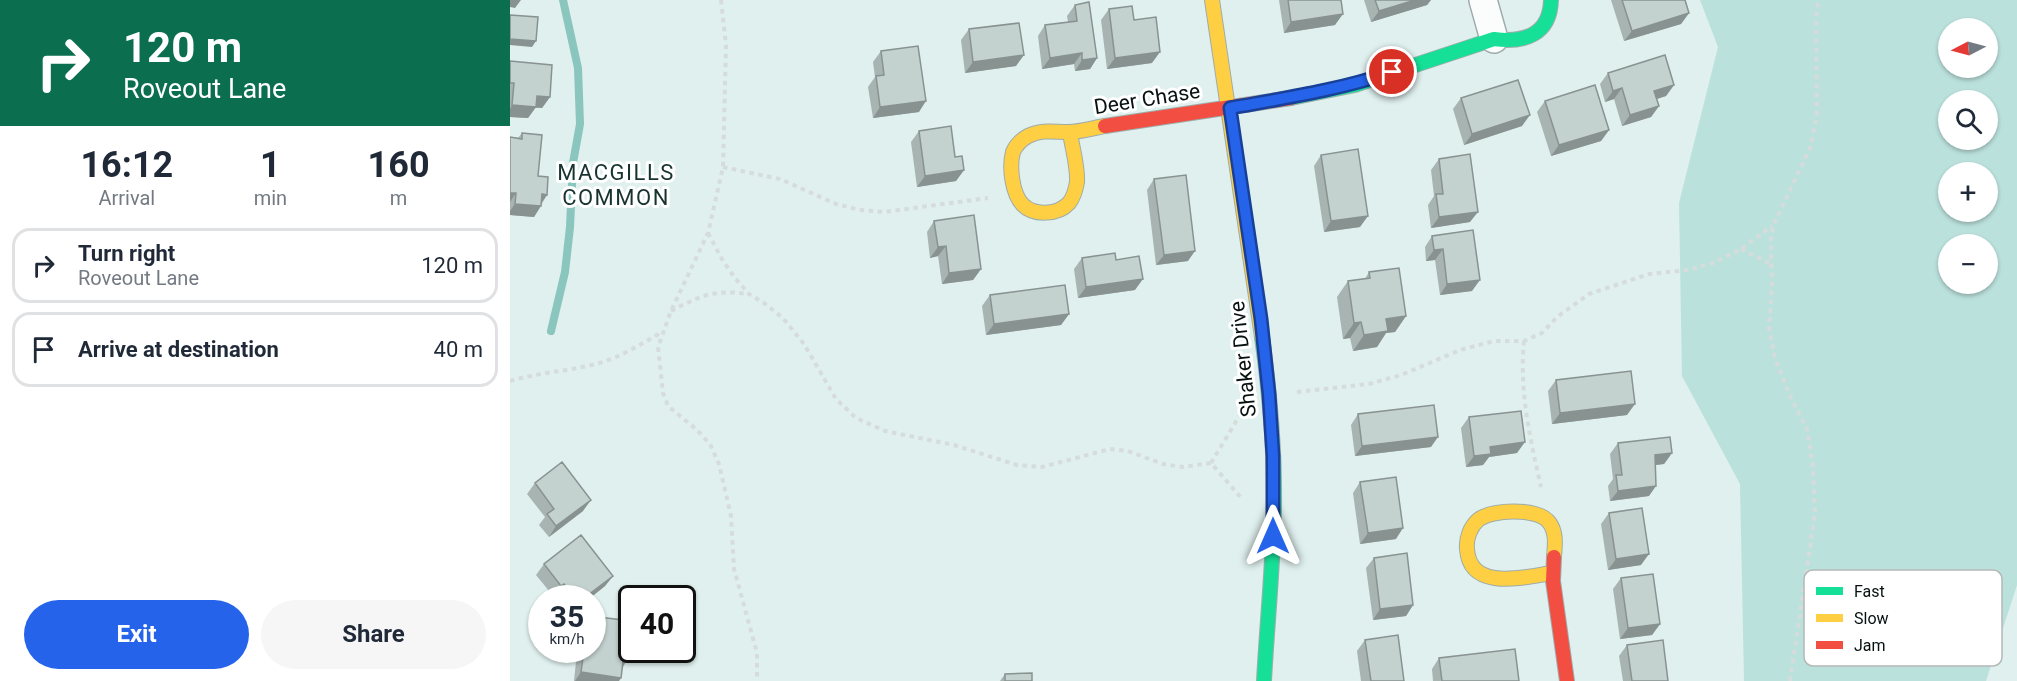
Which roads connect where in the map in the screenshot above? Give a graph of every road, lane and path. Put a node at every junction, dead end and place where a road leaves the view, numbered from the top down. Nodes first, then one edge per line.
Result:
1 (722, 0) edge
2 (1212, 0) edge
3 (1483, 0) edge
4 (1551, 0) edge
5 (1818, 0) edge
6 (1494, 39) junction
7 (1230, 108) junction
8 (1070, 132) junction
9 (723, 167) junction
10 (1015, 194) junction
11 (1773, 226) junction
12 (708, 233) junction
13 (1741, 249) junction
14 (1771, 264) junction
15 (749, 294) junction
16 (671, 311) junction
17 (662, 332) junction
18 (1524, 341) junction
19 (510, 381) edge
20 (1300, 392) dead end
21 (1240, 415) dead end
22 (1212, 463) junction
23 (1243, 500) dead end
24 (1542, 514) junction
25 (1807, 570) edge
26 (1552, 573) junction
27 (1804, 587) edge
28 (757, 681) edge
29 (1264, 681) edge
30 (1567, 681) edge
31 (1790, 681) edge

1 - 9 path
2 - 7 street, Shaker Drive
3 - 6 street
4 - 6 street, Deer Chase
5 - 11 path
6 - 7 street, Deer Chase
7 - 8 street, Deer Chase
7 - 29 street, Shaker Drive
8 - 10 street, Deer Chase
8 - 10 street, Deer Chase
9 - 10 path
9 - 12 path
11 - 13 path
11 - 14 path
12 - 15 path
12 - 16 path
13 - 14 path
13 - 18 path
14 - 25 path
15 - 16 path
15 - 22 path
16 - 17 path
17 - 19 path
17 - 28 path
18 - 20 path
18 - 24 path
21 - 22 path
22 - 23 path
24 - 26 street
24 - 26 street
26 - 30 street
27 - 31 path

